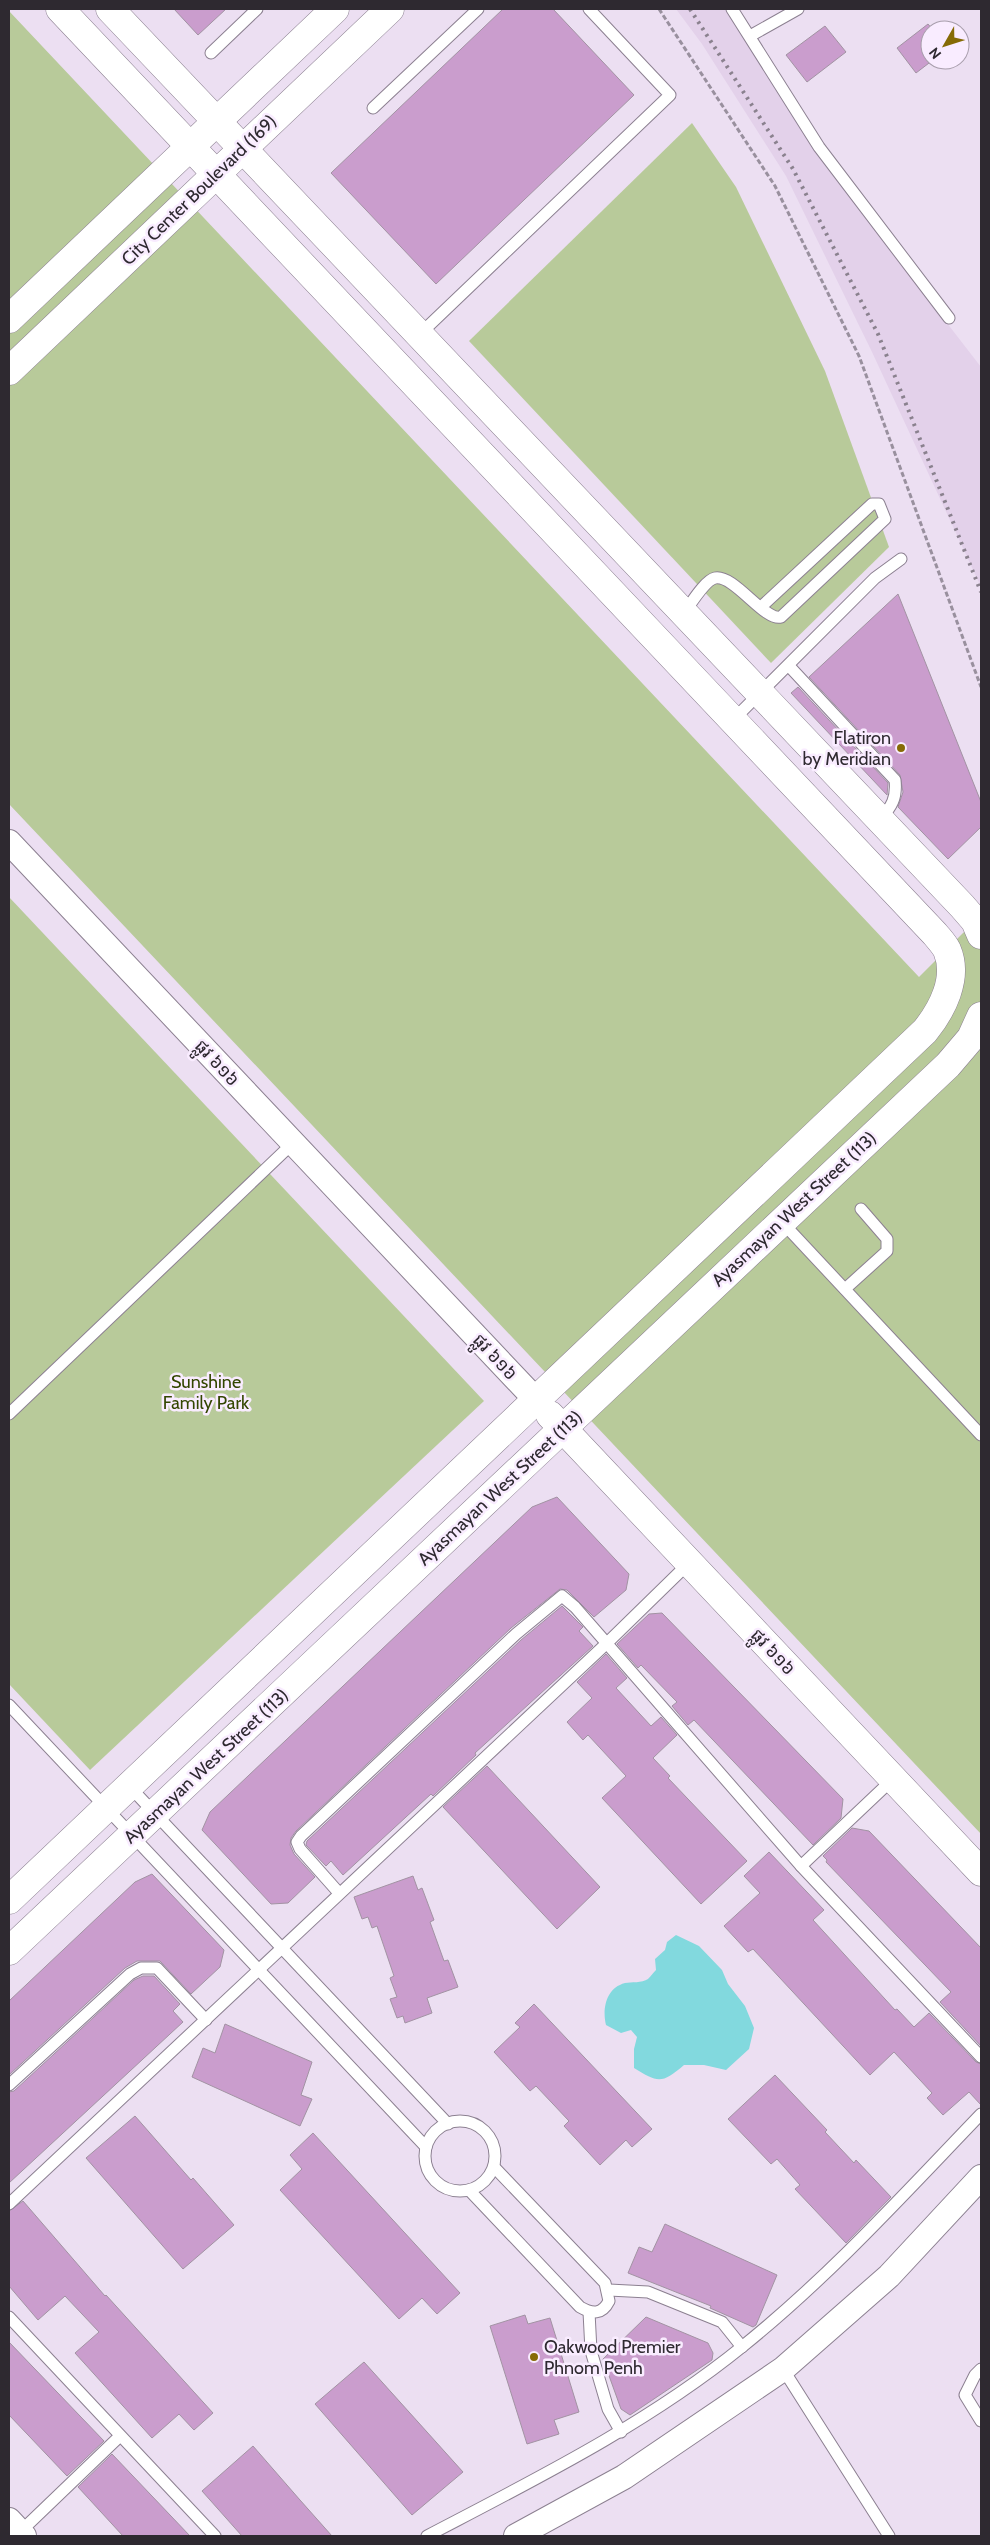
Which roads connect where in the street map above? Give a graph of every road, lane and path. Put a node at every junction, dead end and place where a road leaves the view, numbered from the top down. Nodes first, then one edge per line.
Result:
1 (60, 9) edge
2 (110, 9) edge
3 (257, 9) edge
4 (335, 9) edge
5 (390, 9) edge
6 (478, 9) edge
7 (589, 9) edge
8 (659, 9) edge
9 (732, 9) edge
10 (798, 9) edge
11 (750, 36) junction
12 (211, 53) dead end
13 (373, 108) dead end
14 (216, 121) junction
15 (190, 146) junction
16 (242, 148) junction
17 (216, 174) junction
18 (949, 318) dead end
19 (9, 319) edge
20 (420, 334) junction
21 (453, 369) junction
22 (9, 371) edge
23 (426, 395) junction
24 (901, 558) dead end
25 (762, 606) junction
26 (684, 613) junction
27 (658, 640) junction
28 (789, 666) junction
29 (981, 687) edge
30 (760, 693) junction
31 (733, 720) junction
32 (880, 820) junction
33 (9, 842) edge
34 (981, 935) edge
35 (981, 1016) edge
36 (293, 1143) junction
37 (755, 1192) junction
38 (861, 1209) dead end
39 (782, 1222) junction
40 (846, 1289) junction
41 (536, 1400) junction
42 (9, 1414) edge
43 (562, 1429) junction
44 (981, 1435) edge
45 (689, 1563) junction
46 (606, 1644) junction
47 (238, 1683) junction
48 (9, 1705) edge
49 (264, 1711) junction
50 (893, 1779) junction
51 (129, 1786) junction
52 (105, 1808) junction
53 (155, 1813) junction
54 (131, 1836) junction
55 (801, 1866) junction
56 (981, 1872) edge
57 (339, 1893) junction
58 (9, 1900) edge
59 (282, 1948) junction
60 (9, 1952) edge
61 (258, 1970) junction
62 (206, 2020) junction
63 (981, 2057) edge
64 (9, 2086) edge
65 (981, 2114) edge
66 (448, 2124) junction
67 (426, 2147) junction
68 (494, 2167) junction
69 (981, 2178) edge
70 (469, 2190) junction
71 (9, 2204) edge
72 (608, 2290) junction
73 (588, 2312) junction
74 (9, 2317) edge
75 (742, 2347) junction
76 (783, 2369) junction
77 (981, 2369) edge
78 (981, 2421) edge
79 (621, 2432) junction
80 (120, 2436) junction
81 (18, 2530) edge
82 (215, 2536) edge
83 (427, 2536) edge
84 (516, 2536) edge
85 (889, 2536) edge

1 - 15 street
2 - 14 street
3 - 12 lane
4 - 14 street
5 - 16 street, City Center Boulevard (169)
6 - 13 lane
7 - 20 lane
8 - 29 path
9 - 11 lane
10 - 11 lane
11 - 18 lane
14 - 15 street
14 - 16 street
15 - 17 street
15 - 19 street
16 - 17 street, City Center Boulevard (169)
16 - 20 street
17 - 22 street, City Center Boulevard (169)
17 - 23 street
20 - 21 street
21 - 23 street
21 - 26 street
23 - 27 street
24 - 28 lane
25 - 25 lane
25 - 26 lane
26 - 27 street
26 - 30 street
27 - 31 street
28 - 30 lane
28 - 32 lane
30 - 31 lane
30 - 32 street
31 - 37 street
32 - 34 street
33 - 36 street, ផ្លូវ ៦១៦
35 - 39 street, Ayasmayan West Street (113)
36 - 41 street, ផ្លូវ ៦១៦
36 - 42 lane
37 - 39 street
37 - 41 street
38 - 40 lane
39 - 40 lane
39 - 43 street, Ayasmayan West Street (113)
40 - 44 lane
41 - 43 street, ផ្លូវ ៦១៦
41 - 47 street
43 - 45 street, ផ្លូវ ៦១៦
43 - 49 street, Ayasmayan West Street (113)
45 - 46 lane
45 - 50 street, ផ្លូវ ៦១៦
46 - 55 lane
46 - 57 lane
46 - 57 lane
47 - 49 street
47 - 51 street
48 - 52 lane
49 - 53 street, Ayasmayan West Street (113)
50 - 55 lane
50 - 56 street, ផ្លូវ ៦១៦
51 - 52 street
51 - 53 lane
52 - 54 lane
52 - 58 street
53 - 54 street, Ayasmayan West Street (113)
53 - 59 lane
54 - 60 street, Ayasmayan West Street (113)
54 - 61 lane
55 - 63 lane
57 - 59 lane
59 - 61 lane
59 - 66 lane
61 - 62 lane
61 - 67 lane
62 - 64 lane
62 - 71 lane
65 - 75 lane
66 - 67 lane
66 - 68 lane
67 - 70 lane
68 - 70 lane
68 - 72 lane
69 - 76 street
70 - 73 lane
72 - 73 lane
72 - 75 lane
73 - 79 lane
74 - 80 lane
75 - 79 lane
76 - 84 street
76 - 85 lane
77 - 78 lane
79 - 83 lane
80 - 81 lane
80 - 82 lane

